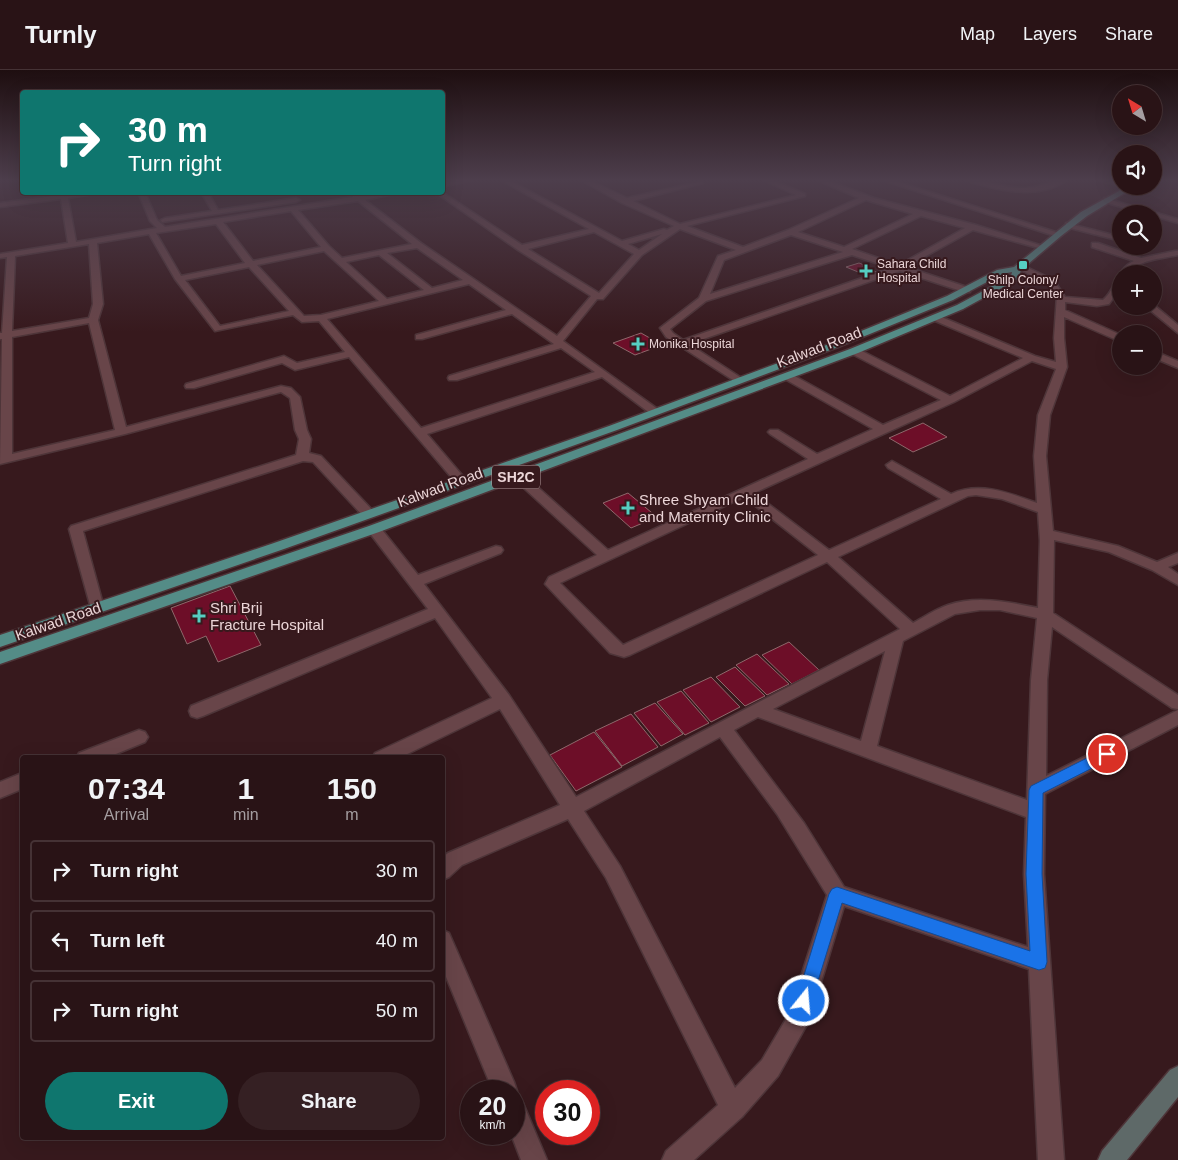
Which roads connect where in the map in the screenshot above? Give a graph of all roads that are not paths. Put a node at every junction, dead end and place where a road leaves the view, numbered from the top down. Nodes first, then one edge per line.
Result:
1 (69, 230) edge
2 (163, 230) edge
3 (225, 230) edge
4 (311, 230) edge
5 (400, 230) edge
6 (494, 230) edge
7 (593, 230) joint
8 (668, 230) edge
9 (674, 230) edge
10 (686, 230) edge
11 (796, 230) edge
12 (889, 230) edge
13 (968, 230) edge
14 (983, 230) edge
15 (1045, 230) edge
16 (1063, 230) edge
17 (1087, 230) edge
18 (151, 232) junction
19 (791, 232) junction
20 (1058, 234) junction
21 (1112, 237) edge
22 (93, 241) junction
23 (72, 244) junction
24 (418, 244) junction
25 (620, 244) junction
26 (1095, 245) dead end
27 (1042, 247) junction
28 (326, 248) junction
29 (521, 248) junction
30 (1162, 249) edge
31 (744, 250) junction
32 (848, 251) junction
33 (380, 252) junction
34 (638, 253) junction
35 (11, 254) junction
36 (1177, 254) edge
37 (0, 256) edge
38 (341, 261) junction
39 (1142, 261) junction
40 (250, 263) junction
41 (1134, 265) edge
42 (899, 268) junction
43 (1018, 268) junction
44 (179, 279) junction
45 (470, 281) junction
46 (966, 290) junction
47 (431, 291) junction
48 (596, 295) junction
49 (1112, 295) edge
50 (703, 299) junction
51 (385, 302) junction
52 (1061, 305) junction
53 (512, 311) junction
54 (296, 312) junction
55 (1160, 315) edge
56 (321, 318) junction
57 (936, 318) junction
58 (93, 320) junction
59 (1178, 330) edge
60 (4, 335) edge
61 (1112, 335) edge
62 (419, 337) dead end
63 (559, 343) junction
64 (682, 343) junction
65 (854, 351) junction
66 (351, 353) junction
67 (1031, 358) junction
68 (1162, 358) edge
69 (1178, 365) edge
70 (1062, 367) junction
71 (603, 373) junction
72 (786, 376) junction
73 (452, 378) dead end
74 (739, 381) junction
75 (190, 386) dead end
76 (950, 400) junction
77 (654, 412) junction
78 (882, 429) junction
79 (121, 432) junction
80 (420, 432) junction
81 (774, 432) dead end
82 (302, 457) junction
83 (815, 458) junction
84 (3, 459) edge
85 (892, 464) dead end
86 (518, 476) junction
87 (461, 481) junction
88 (745, 492) junction
89 (950, 498) junction
90 (1044, 510) junction
91 (371, 521) junction
92 (1046, 534) junction
93 (496, 550) dead end
94 (606, 556) junction
95 (1178, 556) edge
96 (829, 557) junction
97 (1157, 567) junction
98 (1178, 580) edge
99 (415, 582) junction
100 (96, 608) junction
101 (438, 611) junction
102 (1044, 615) junction
103 (903, 633) junction
104 (0, 641) edge
105 (0, 658) edge
106 (503, 700) junction
107 (1178, 703) edge
108 (756, 710) junction
109 (197, 711) dead end
110 (1178, 717) edge
111 (722, 728) junction
112 (139, 737) dead end
113 (867, 751) junction
114 (93, 755) edge
115 (388, 755) edge
116 (20, 782) edge
117 (0, 790) edge
118 (1036, 790) junction
119 (573, 808) junction
120 (1036, 812) junction
121 (445, 868) edge
122 (837, 894) junction
123 (445, 947) edge
124 (1039, 962) junction
125 (1178, 1078) edge
126 (500, 1080) edge
127 (733, 1108) junction
128 (525, 1138) edge
129 (534, 1160) edge
130 (675, 1160) edge
131 (1051, 1160) edge
132 (1112, 1160) edge

1 - 23 street
2 - 18 street
3 - 40 street
4 - 28 street
5 - 24 street
6 - 29 street
7 - 25 street
7 - 29 street
8 - 25 street
9 - 34 street
10 - 31 street
11 - 19 street
12 - 32 street
13 - 42 street
14 - 27 street
15 - 20 street
16 - 20 main road, Kalwad Road / SH2C
17 - 21 street
18 - 22 street
18 - 44 street
19 - 31 street
19 - 32 street
20 - 27 main road, Kalwad Road / SH2C
22 - 23 street
22 - 58 street
23 - 35 street
24 - 33 street
24 - 45 street
25 - 34 street
26 - 39 street
27 - 43 main road, Kalwad Road / SH2C
28 - 38 street
28 - 40 street
29 - 48 street
30 - 36 street
31 - 50 street
32 - 42 street
32 - 50 street
33 - 38 street
33 - 47 street
34 - 48 street
35 - 37 street
35 - 60 street
36 - 39 street
38 - 51 street
39 - 41 street
40 - 44 street
40 - 54 street
42 - 46 street
42 - 64 street
43 - 46 main road, Kalwad Road / SH2C
43 - 52 street
43 - 57 main road, Kalwad Road / SH2C
44 - 54 street
45 - 47 street
45 - 53 street
46 - 74 main road, Kalwad Road / SH2C
47 - 51 street
48 - 63 street
49 - 52 street
50 - 64 street
51 - 56 street
52 - 61 street
52 - 70 street
53 - 62 street
53 - 63 street
54 - 56 street
55 - 59 street
56 - 66 street
57 - 65 main road, Kalwad Road / SH2C
57 - 67 street
58 - 60 street
58 - 79 street
60 - 84 street
63 - 71 street
63 - 73 street
64 - 74 street
65 - 72 main road, Kalwad Road / SH2C
65 - 76 street
66 - 75 street
66 - 80 street
67 - 70 street
67 - 76 street
68 - 69 street
70 - 90 street
71 - 77 street
71 - 80 street
72 - 78 street
72 - 86 main road, Kalwad Road / SH2C
74 - 77 main road, Kalwad Road / SH2C
76 - 78 street
77 - 87 main road, Kalwad Road / SH2C
78 - 83 street
79 - 82 street
79 - 84 street
80 - 87 street
81 - 83 street
82 - 91 street
82 - 100 street
83 - 88 street
85 - 89 street
86 - 91 main road, Kalwad Road / SH2C
86 - 94 street
87 - 91 main road, Kalwad Road / SH2C
88 - 94 street
88 - 96 street
89 - 90 street
89 - 96 street
90 - 92 street
91 - 99 street
91 - 100 main road, Kalwad Road / SH2C
91 - 105 main road, Kalwad Road / SH2C
92 - 97 street
92 - 102 street
93 - 99 street
94 - 96 street
95 - 97 street
96 - 103 street
97 - 98 street
99 - 101 street
100 - 104 main road, Kalwad Road / SH2C
101 - 106 street
101 - 109 street
102 - 103 street
102 - 107 street
102 - 118 street
103 - 108 street
103 - 113 street
106 - 115 street
106 - 119 street
108 - 111 street
108 - 113 street
110 - 118 street
111 - 119 street
111 - 122 street
112 - 114 street
113 - 120 street
116 - 117 street
118 - 120 street
119 - 121 street
119 - 127 street
120 - 124 street
122 - 124 street
122 - 127 street
123 - 126 street
124 - 131 street
125 - 132 street
127 - 130 street
128 - 129 street

